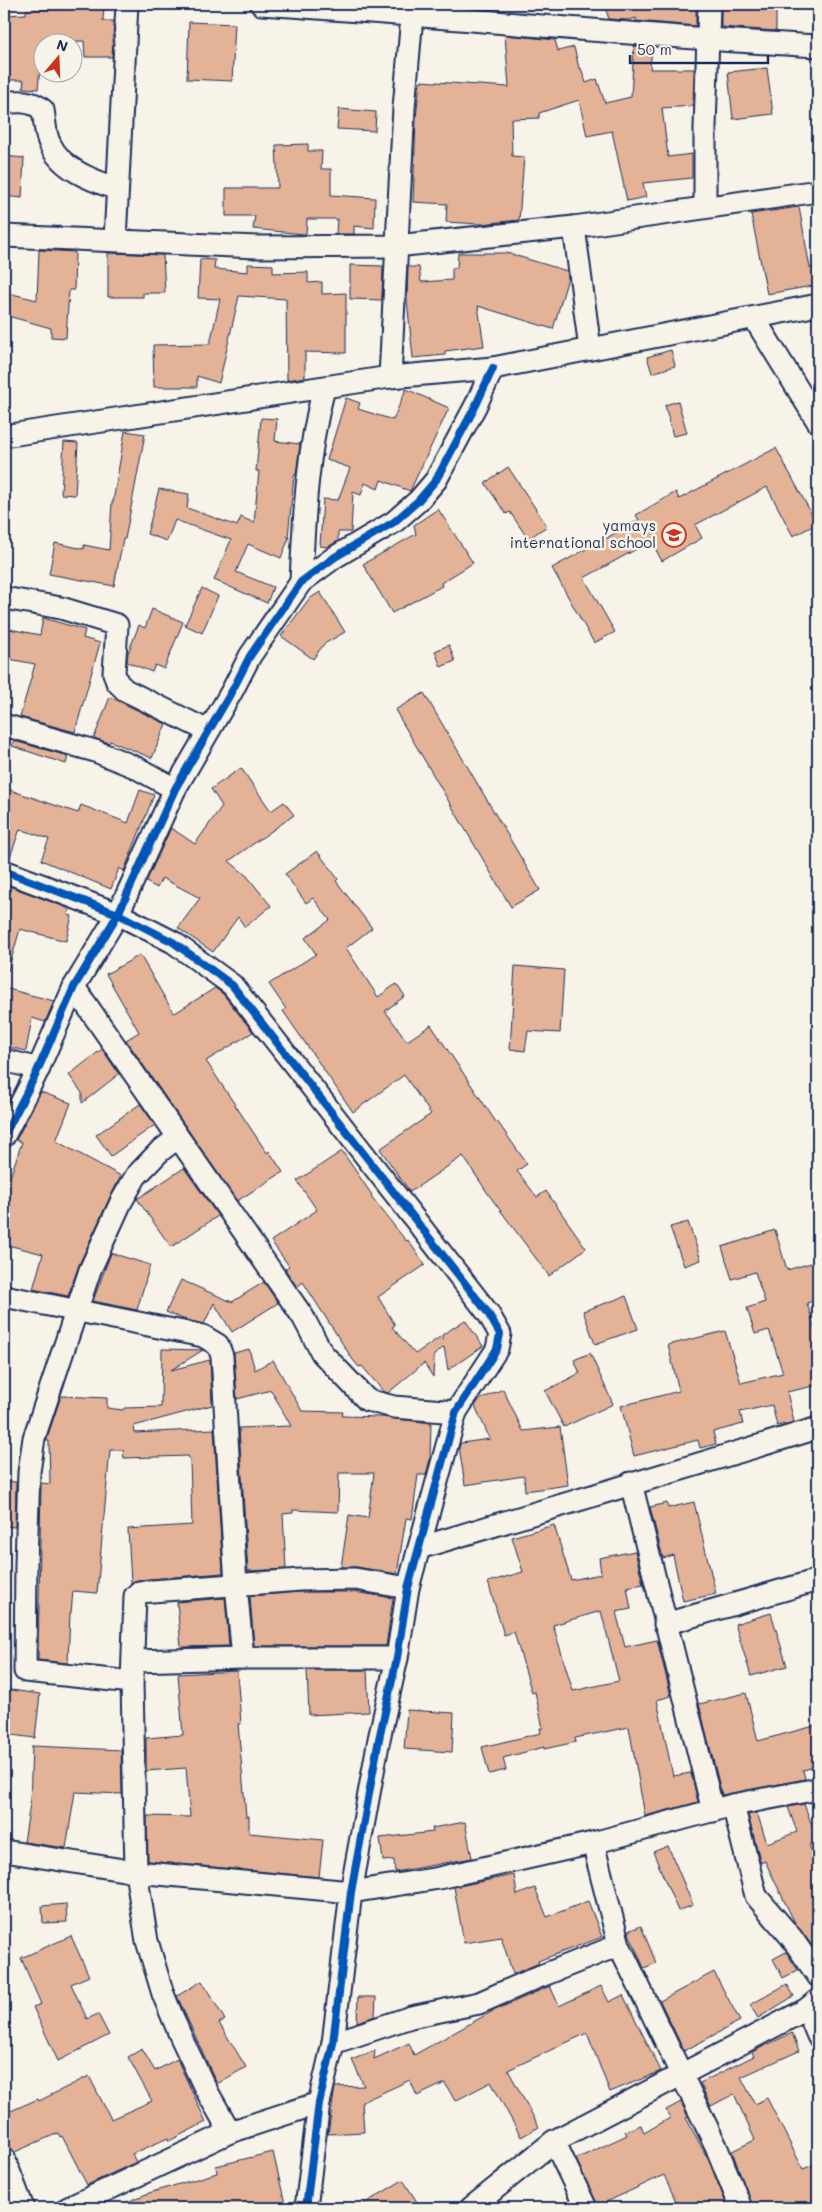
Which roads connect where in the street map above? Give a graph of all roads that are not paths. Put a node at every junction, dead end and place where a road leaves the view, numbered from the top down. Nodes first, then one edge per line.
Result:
1 (127, 4) edge
2 (261, 4) edge
3 (709, 4) edge
4 (413, 9) edge
5 (708, 40) junction
6 (818, 46) edge
7 (4, 103) edge
8 (117, 189) junction
9 (818, 191) edge
10 (705, 207) junction
11 (574, 227) junction
12 (4, 236) edge
13 (115, 240) junction
14 (396, 246) junction
15 (818, 305) edge
16 (754, 318) junction
17 (590, 349) junction
18 (493, 368) junction
19 (390, 377) junction
20 (324, 388) junction
21 (818, 422) edge
22 (5, 442) edge
23 (301, 582) junction
24 (4, 598) edge
25 (4, 725) edge
26 (208, 731) junction
27 (175, 789) junction
28 (4, 871) edge
29 (118, 914) junction
30 (74, 987) junction
31 (4, 1060) edge
32 (39, 1069) junction
33 (4, 1136) edge
34 (177, 1138) junction
35 (4, 1296) edge
36 (77, 1312) junction
37 (456, 1412) junction
38 (818, 1428) edge
39 (631, 1483) junction
40 (419, 1548) junction
41 (818, 1580) edge
42 (236, 1585) junction
43 (408, 1588) junction
44 (666, 1624) junction
45 (244, 1658) junction
46 (397, 1658) junction
47 (133, 1672) junction
48 (818, 1789) edge
49 (733, 1805) junction
50 (713, 1811) junction
51 (593, 1843) junction
52 (4, 1851) edge
53 (136, 1872) junction
54 (351, 1892) junction
55 (619, 1945) junction
56 (818, 1976) edge
57 (813, 2005) edge
58 (818, 2036) edge
59 (333, 2043) junction
60 (682, 2074) junction
61 (319, 2103) junction
62 (230, 2132) junction
63 (554, 2141) junction
64 (4, 2158) edge
65 (23, 2208) edge
66 (68, 2208) edge
67 (306, 2208) edge
68 (471, 2208) edge
69 (586, 2208) edge
70 (741, 2208) edge

1 - 8 street
2 - 4 street
3 - 5 street
4 - 5 street
4 - 14 street
5 - 6 street
5 - 10 street
7 - 8 street
8 - 13 street
9 - 10 street
10 - 11 street
11 - 14 street
11 - 17 street
12 - 13 street
13 - 14 street
14 - 19 street
15 - 16 street
16 - 17 street
16 - 21 street
17 - 18 street
18 - 19 street
18 - 23 street
19 - 20 street
20 - 22 street
20 - 23 street
23 - 26 street
24 - 26 street
25 - 27 street
26 - 27 street
27 - 29 street
28 - 29 street
29 - 30 street
29 - 37 street
30 - 32 street
30 - 34 street
31 - 32 street
32 - 33 street
34 - 36 street
34 - 37 street
35 - 36 street
36 - 42 street
36 - 47 street
37 - 40 street
38 - 39 street
39 - 40 street
39 - 44 street
40 - 43 street
41 - 44 street
42 - 43 street
42 - 45 street
42 - 47 street
43 - 46 street
44 - 50 street
45 - 46 street
45 - 47 street
46 - 54 street
47 - 53 street
48 - 49 street
49 - 50 street
49 - 56 street
50 - 51 street
51 - 54 street
51 - 55 street
52 - 53 street
53 - 54 street
53 - 62 street
54 - 59 street
55 - 59 street
55 - 60 street
57 - 58 street
57 - 60 street
59 - 61 street
60 - 63 street
60 - 70 street
61 - 62 street
61 - 67 street
62 - 66 street
63 - 68 street
63 - 69 street
64 - 65 street

